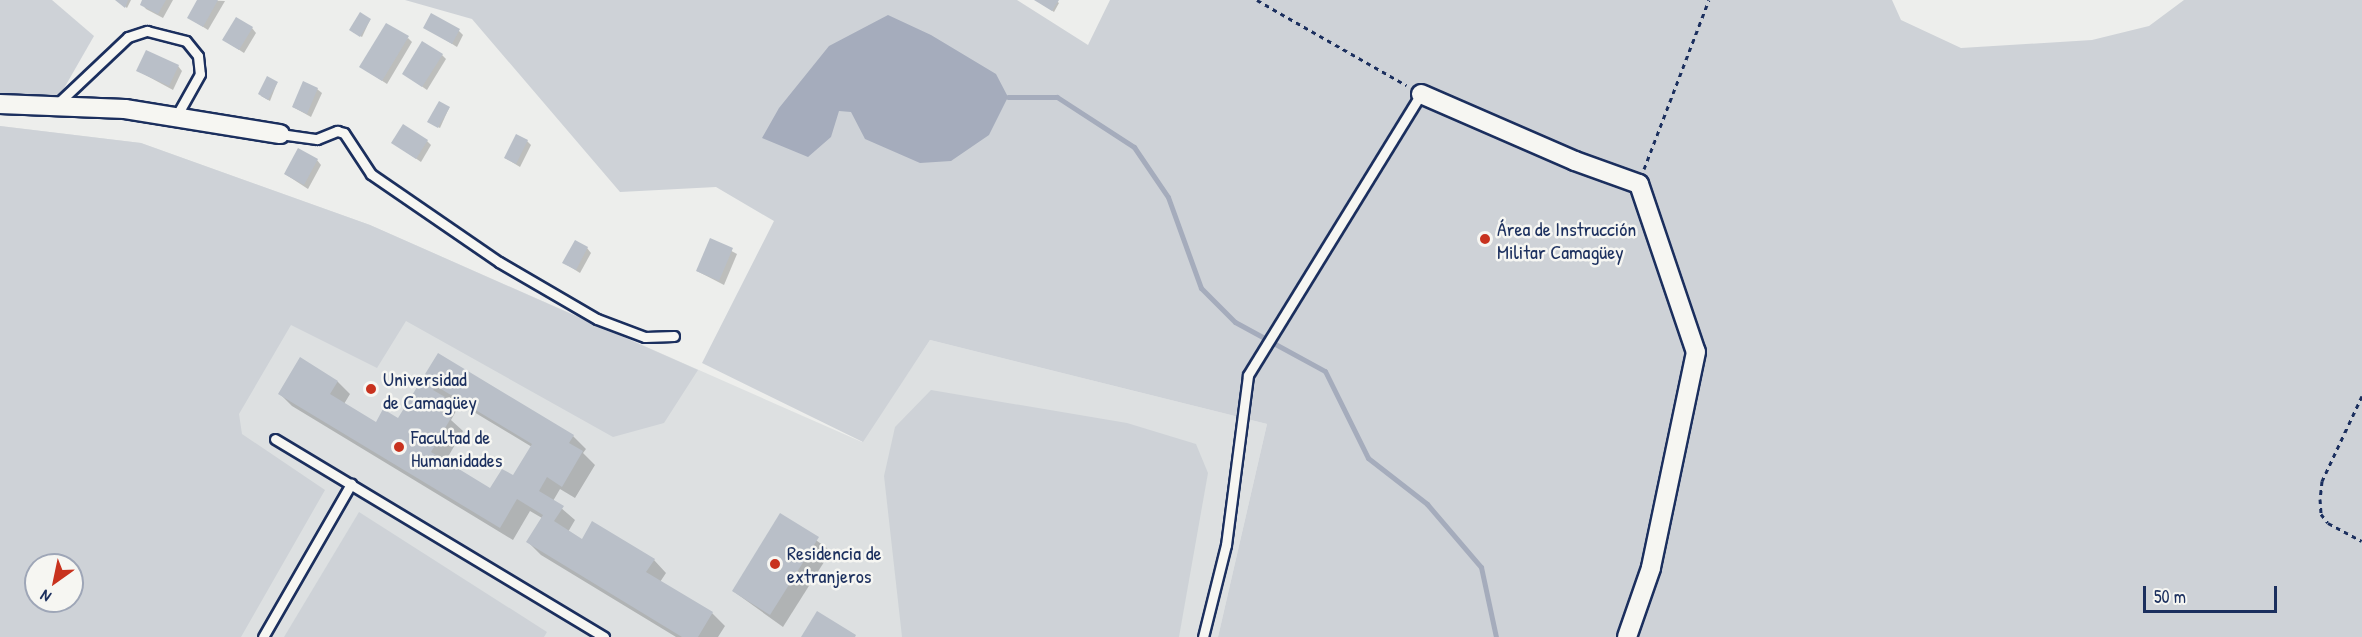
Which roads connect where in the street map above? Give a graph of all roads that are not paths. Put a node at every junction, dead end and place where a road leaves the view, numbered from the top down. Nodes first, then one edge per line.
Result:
1 (1421, 93) joint
2 (0, 104) edge
3 (54, 106) junction
4 (177, 115) junction
5 (280, 134) joint
6 (674, 336) dead end
7 (275, 439) dead end
8 (351, 484) junction
9 (263, 637) edge
10 (604, 637) edge
11 (1203, 637) edge
12 (1628, 637) edge

1 - 11 lane
1 - 12 street
2 - 3 street
3 - 4 street
3 - 4 lane
4 - 5 street
5 - 6 lane
7 - 8 lane
8 - 9 lane
8 - 10 lane

